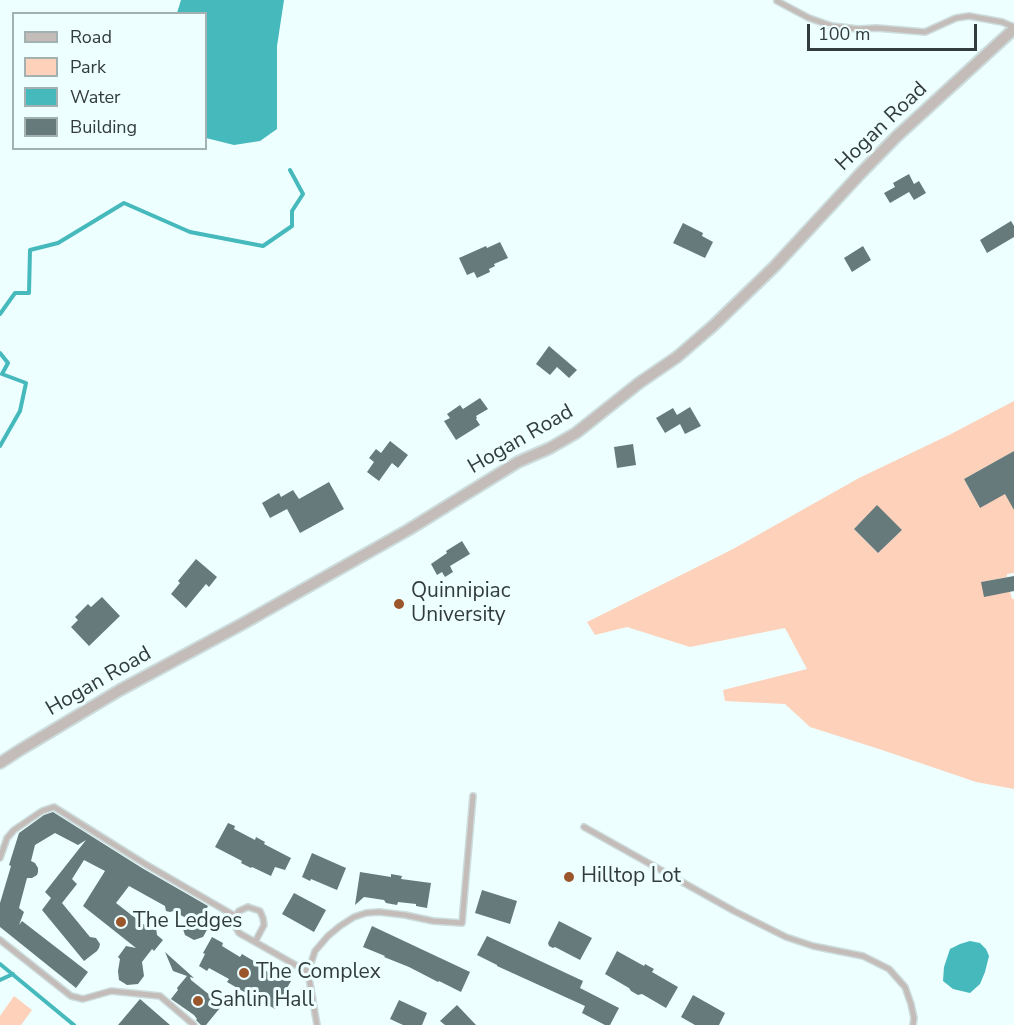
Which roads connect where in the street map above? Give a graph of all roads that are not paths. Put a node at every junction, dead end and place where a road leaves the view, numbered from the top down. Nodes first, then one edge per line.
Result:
1 (777, 1) edge
2 (1014, 28) edge
3 (0, 764) edge
4 (473, 796) dead end
5 (584, 827) dead end
6 (0, 858) edge
7 (235, 916) junction
8 (0, 940) edge
9 (255, 942) junction
10 (308, 972) junction
11 (194, 1025) edge
12 (317, 1025) edge
13 (913, 1025) edge

1 - 2 lane
2 - 3 street, Hogan Road
4 - 10 lane
5 - 13 lane
6 - 7 lane
7 - 9 lane
7 - 9 lane
8 - 11 lane
9 - 10 lane
10 - 12 lane

